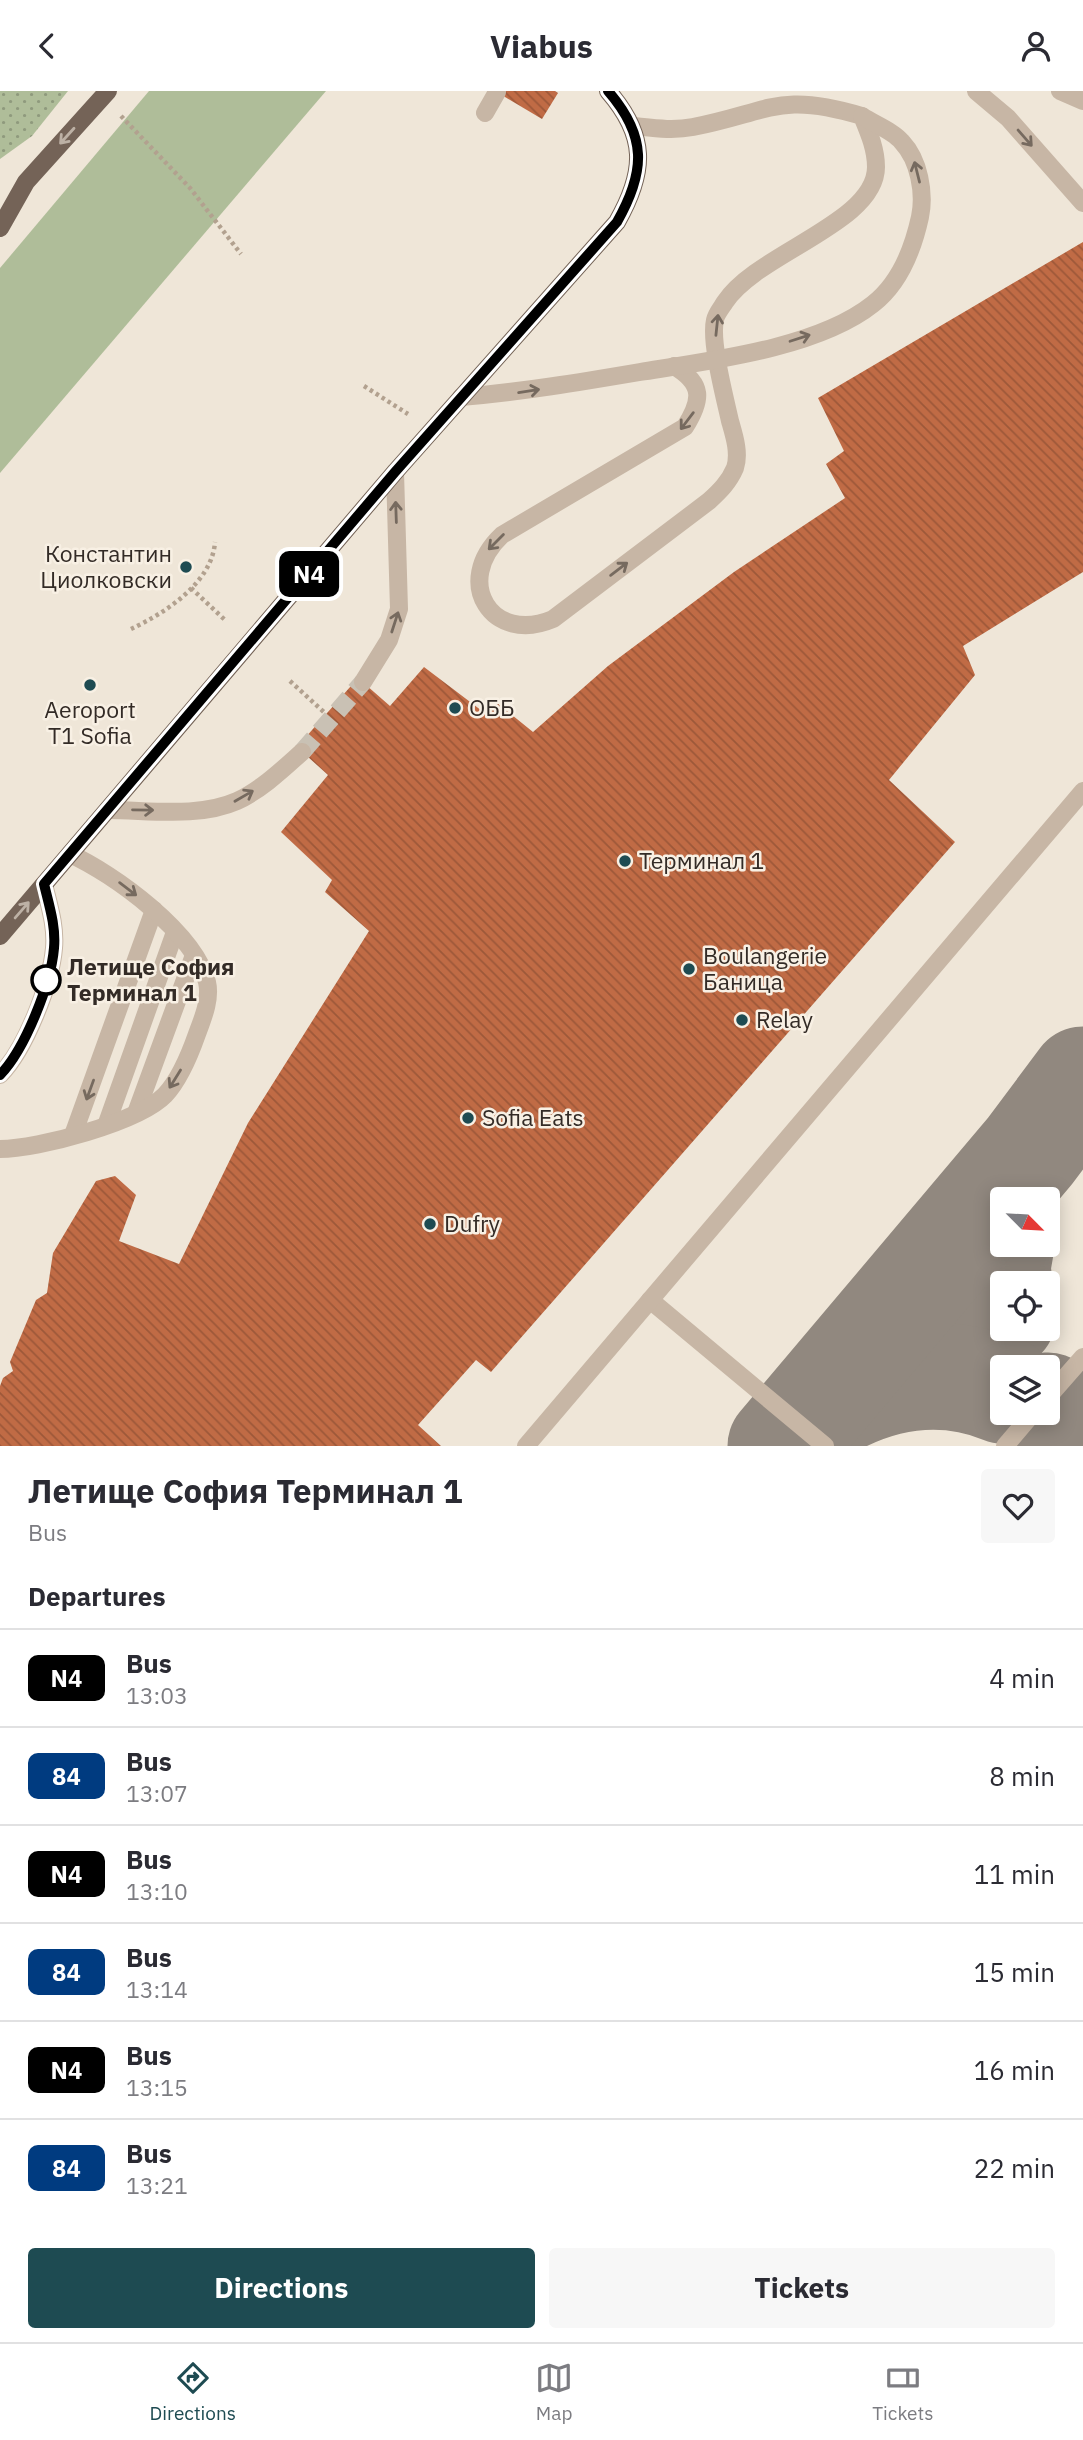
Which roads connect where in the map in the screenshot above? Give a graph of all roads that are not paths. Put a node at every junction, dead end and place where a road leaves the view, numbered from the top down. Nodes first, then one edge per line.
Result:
1 (108, 91) edge
2 (608, 91) edge
3 (976, 91) edge
4 (1060, 91) edge
5 (497, 92) edge
6 (1083, 101) edge
7 (485, 113) dead end
8 (862, 116) junction
9 (633, 126) junction
10 (26, 182) junction
11 (0, 203) edge
12 (1083, 203) edge
13 (0, 228) edge
14 (718, 359) junction
15 (674, 366) junction
16 (461, 397) junction
17 (395, 472) junction
18 (363, 682) tunnel mouth
19 (302, 752) tunnel mouth
20 (1083, 791) edge
21 (108, 810) junction
22 (70, 854) junction
23 (44, 884) junction
24 (154, 910) junction
25 (175, 932) junction
26 (0, 936) edge
27 (194, 955) junction
28 (0, 1076) edge
29 (136, 1113) junction
30 (107, 1123) junction
31 (73, 1135) junction
32 (0, 1149) edge
33 (650, 1300) junction
34 (1083, 1357) edge
35 (1060, 1383) edge
36 (1023, 1425) edge
37 (526, 1446) edge
38 (825, 1446) edge
39 (1005, 1446) edge

1 -> 10 main road
2 - 9 main road
3 -> 12 lane
4 - 6 lane
5 - 7 lane
8 - 9 lane
14 -> 8 lane
14 -> 8 lane
9 - 16 main road
10 - 11 main road
10 - 13 main road
14 - 15 lane
15 -> 14 lane
16 -> 15 lane
16 - 17 main road
18 -> 17 lane
17 - 21 main road
21 -> 19 lane
20 - 33 lane
21 - 22 main road
22 - 23 main road
22 -> 24 lane
26 -> 23 main road
23 - 28 lane
24 - 25 lane
24 -> 31 lane
25 - 27 lane
25 - 30 lane
27 - 29 lane
27 -> 29 lane
29 - 30 lane
30 - 31 lane
31 - 32 lane
33 - 37 lane
33 - 38 lane
34 - 35 lane
36 - 39 lane

